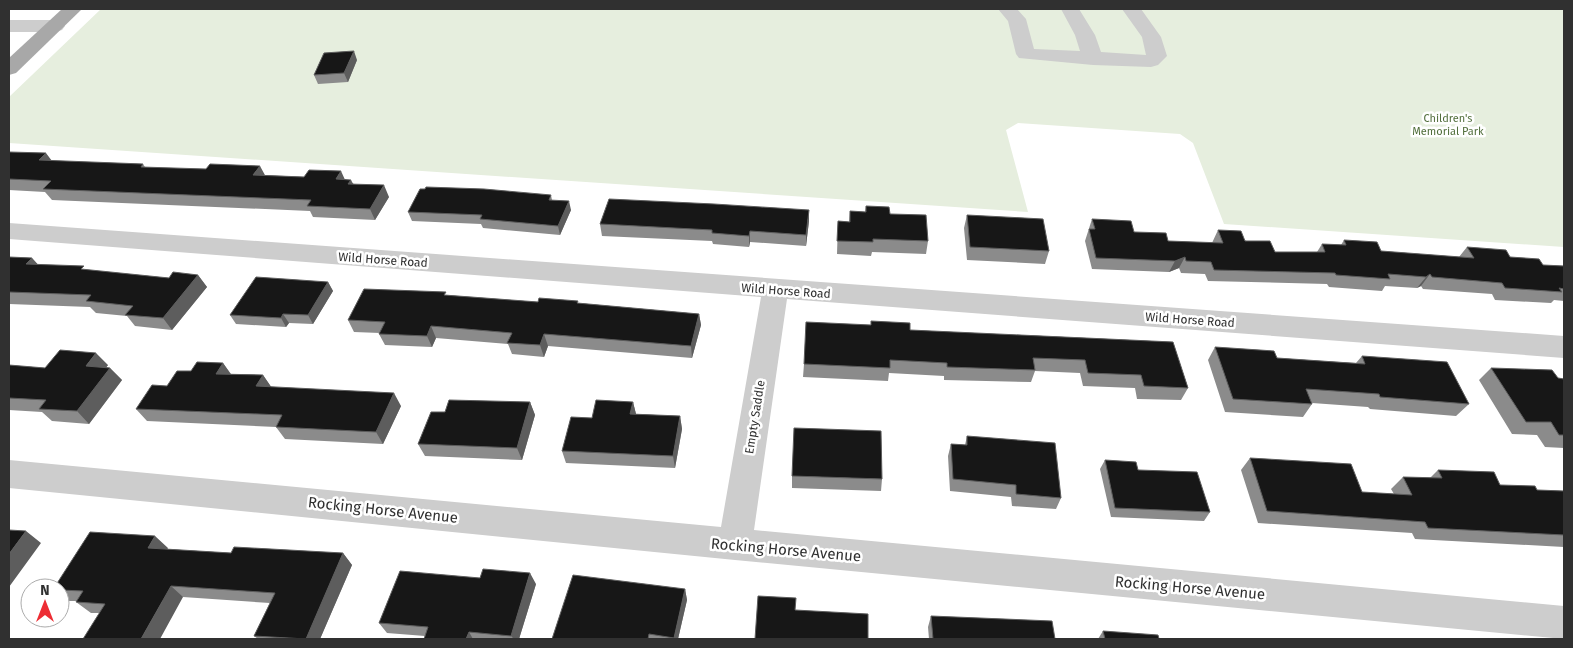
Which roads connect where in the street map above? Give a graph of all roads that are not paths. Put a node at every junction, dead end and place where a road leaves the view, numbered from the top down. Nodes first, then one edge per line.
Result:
1 (73, 9) edge
2 (1007, 9) edge
3 (1070, 9) edge
4 (1131, 9) edge
5 (9, 26) edge
6 (55, 26) junction
7 (1093, 59) junction
8 (9, 68) edge
9 (9, 231) edge
10 (775, 290) junction
11 (1564, 348) edge
12 (9, 474) edge
13 (735, 545) junction
14 (1564, 623) edge

1 - 6 main road
2 - 7 street
3 - 7 street
4 - 7 street
5 - 6 street
6 - 8 main road
9 - 10 street, Wild Horse Road
10 - 11 street, Wild Horse Road
10 - 13 street, Empty Saddle
12 - 13 street, Rocking Horse Avenue
13 - 14 street, Rocking Horse Avenue

